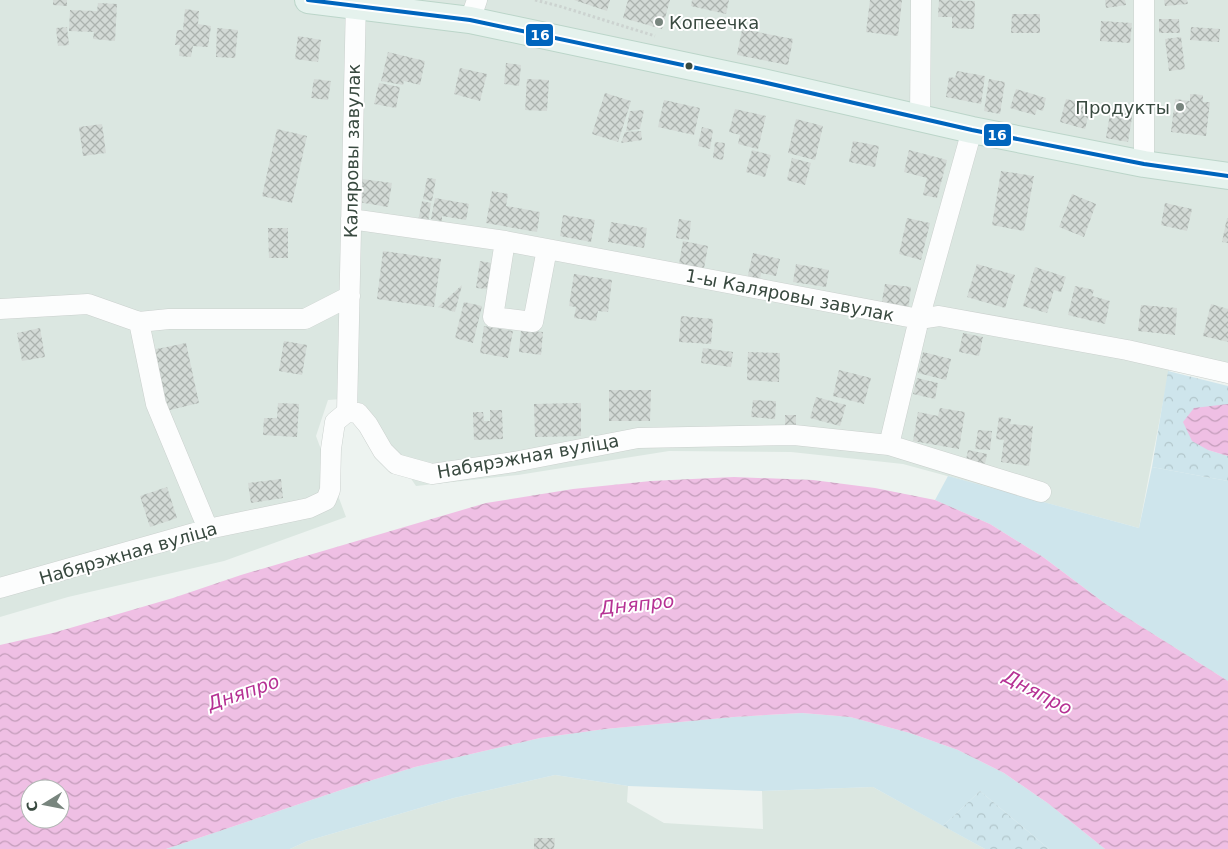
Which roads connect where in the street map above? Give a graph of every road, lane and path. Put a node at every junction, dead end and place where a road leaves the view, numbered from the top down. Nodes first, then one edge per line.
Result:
1 (308, 0) edge
2 (921, 0) edge
3 (1144, 0) edge
4 (356, 3) edge
5 (473, 10) edge
6 (920, 119) junction
7 (972, 130) junction
8 (1144, 164) junction
9 (1228, 176) edge
10 (351, 219) junction
11 (506, 241) junction
12 (547, 249) junction
13 (350, 296) junction
14 (0, 309) edge
15 (919, 319) junction
16 (139, 322) junction
17 (1228, 374) edge
18 (347, 412) junction
19 (889, 445) junction
20 (1041, 492) dead end
21 (208, 529) junction
22 (0, 588) edge

1 - 4 main road
2 - 6 street
3 - 8 street
4 - 5 main road
4 - 10 street, Каляровы завулак
5 - 6 main road
6 - 7 main road
7 - 8 main road
7 - 15 street
8 - 9 main road
10 - 11 street, 1-ы Каляровы завулак
10 - 13 street, Каляровы завулак
11 - 12 street, 1-ы Каляровы завулак
11 - 12 street
12 - 15 street, 1-ы Каляровы завулак
13 - 16 street
13 - 18 street, Каляровы завулак
14 - 16 street
15 - 17 street, 1-ы Каляровы завулак
15 - 19 street
16 - 21 street
18 - 19 street, Набярэжная вуліца
18 - 21 street, Набярэжная вуліца
19 - 20 street, Набярэжная вуліца
21 - 22 street, Набярэжная вуліца

